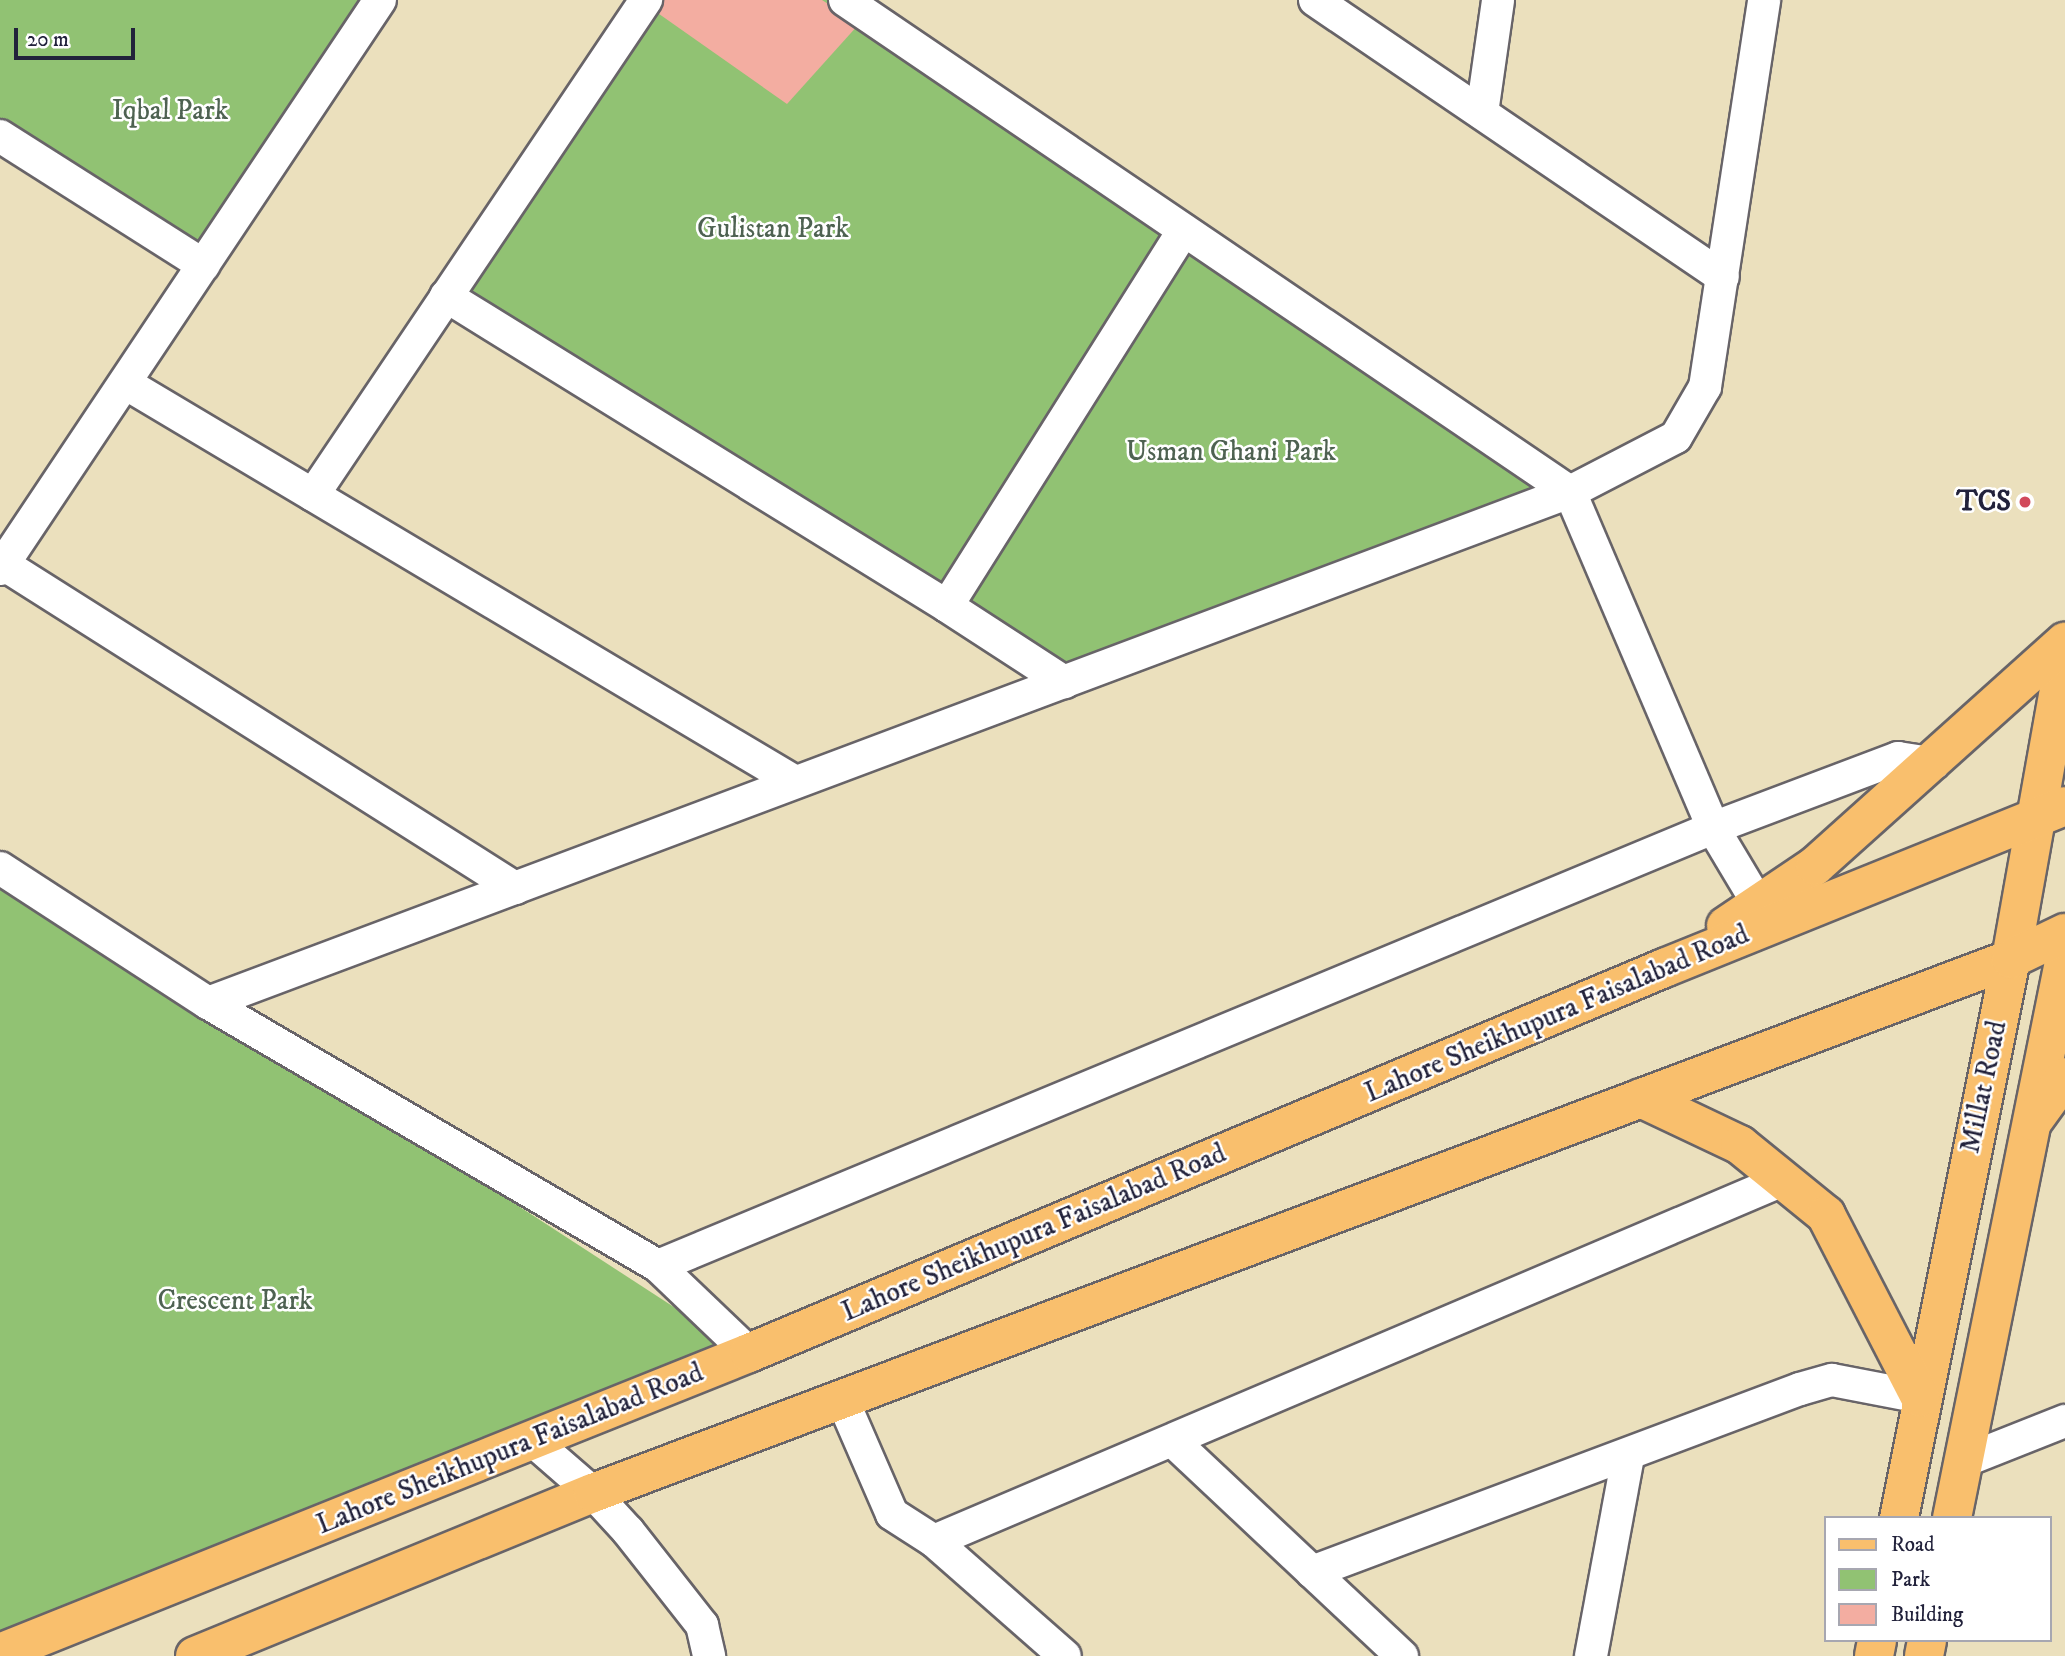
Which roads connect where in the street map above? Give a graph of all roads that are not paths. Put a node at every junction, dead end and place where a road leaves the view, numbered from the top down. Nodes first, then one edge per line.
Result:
1 (646, 0) edge
2 (845, 0) edge
3 (1315, 0) edge
4 (1498, 0) edge
5 (1764, 0) edge
6 (373, 3) edge
7 (1482, 113) junction
8 (2, 141) edge
9 (1184, 230) junction
10 (203, 265) junction
11 (1723, 277) junction
12 (446, 296) junction
13 (125, 383) junction
14 (1570, 492) junction
15 (313, 495) junction
16 (1, 565) edge
17 (947, 606) junction
18 (2065, 642) edge
19 (2065, 654) edge
20 (1064, 682) junction
21 (1934, 764) junction
22 (795, 782) junction
23 (2049, 814) edge
24 (1713, 828) junction
25 (0, 868) edge
26 (515, 888) junction
27 (1759, 905) junction
28 (2065, 933) edge
29 (2065, 957) edge
30 (2011, 959) junction
31 (1664, 968) junction
32 (208, 1003) junction
33 (2065, 1077) edge
34 (1641, 1098) junction
35 (2033, 1121) junction
36 (1783, 1180) junction
37 (658, 1266) junction
38 (749, 1353) junction
39 (1920, 1397) junction
40 (842, 1399) junction
41 (2065, 1422) edge
42 (532, 1440) junction
43 (1174, 1442) junction
44 (1628, 1457) junction
45 (1964, 1461) junction
46 (593, 1493) junction
47 (1899, 1516) edge
48 (1952, 1516) edge
49 (934, 1541) junction
50 (1312, 1572) junction
51 (0, 1653) edge
52 (195, 1656) edge
53 (709, 1656) edge
54 (1065, 1656) edge
55 (1402, 1656) edge
56 (1591, 1656) edge

1 - 12 street
2 - 9 street
3 - 7 street
4 - 7 street
5 - 11 street
6 - 10 street
7 - 11 street
8 - 10 street
9 - 14 street
9 - 17 street
10 - 13 street
11 - 14 street
12 - 15 street
12 - 17 street
13 - 15 street
13 - 16 street
14 - 20 street
14 - 24 street
15 - 22 street
16 - 26 street
17 - 20 street
18 - 21 main road
19 - 23 main road, Millat Road
20 - 22 street
21 - 24 street
21 - 27 main road
22 - 26 street
23 - 30 main road, Millat Road
23 - 31 main road, Lahore Sheikhupura Faisalabad Road
24 - 27 street
24 - 37 street
25 - 32 street
26 - 32 street
27 - 31 main road
28 - 30 main road
29 - 35 main road, Millat Road
30 - 34 main road
30 - 39 main road, Millat Road
31 - 38 main road, Lahore Sheikhupura Faisalabad Road
32 - 37 street
33 - 35 main road
34 - 36 main road
34 - 40 main road
35 - 45 main road, Millat Road
36 - 39 main road
36 - 43 street
37 - 38 street
38 - 42 main road, Lahore Sheikhupura Faisalabad Road
39 - 44 street
39 - 47 main road, Millat Road
40 - 46 main road
40 - 49 street
41 - 45 street
42 - 46 street
42 - 51 main road, Lahore Sheikhupura Faisalabad Road
43 - 49 street
43 - 50 street
44 - 50 street
44 - 56 street
45 - 48 main road, Millat Road
46 - 52 main road
46 - 53 street
49 - 54 street
50 - 55 street

